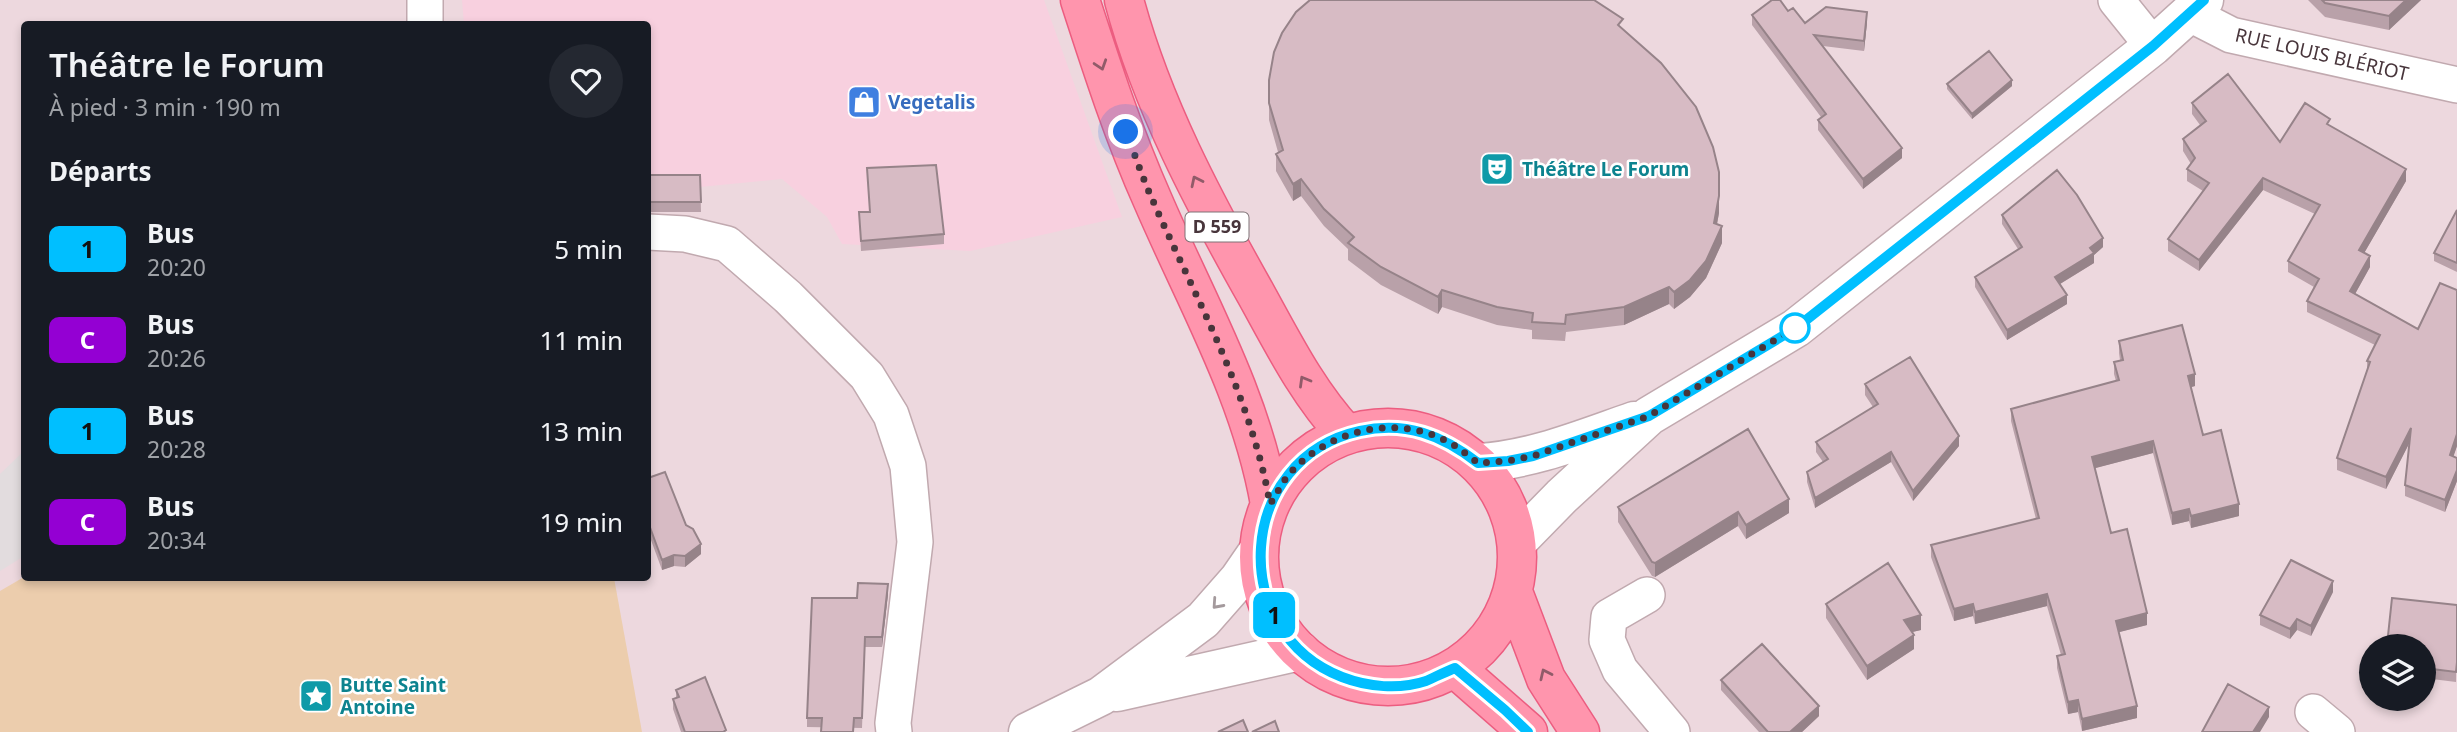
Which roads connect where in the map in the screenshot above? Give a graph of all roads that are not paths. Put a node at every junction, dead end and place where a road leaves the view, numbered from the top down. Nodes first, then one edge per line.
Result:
1 (425, 0) edge
2 (1080, 0) edge
3 (1124, 0) edge
4 (2116, 0) edge
5 (2197, 7) edge
6 (425, 21) edge
7 (2153, 46) junction
8 (2457, 85) edge
9 (651, 232) edge
10 (1649, 416) junction
11 (1346, 434) junction
12 (1478, 463) junction
13 (1270, 504) junction
14 (1517, 542) junction
15 (1259, 550) junction
16 (1513, 592) junction
17 (1647, 596) dead end
18 (1300, 651) junction
19 (1455, 668) junction
20 (1101, 696) junction
21 (894, 732) edge
22 (1028, 732) edge
23 (1528, 732) edge
24 (1580, 732) edge
25 (1672, 732) edge

1 - 6 street
2 -> 13 main road, D 559
11 -> 3 main road, D 559
4 - 7 street
5 - 7 street
5 - 8 street, RUE LOUIS BLÉRIOT
7 - 10 street
9 - 21 street
10 - 12 street
10 - 14 street
11 - 12 main road
11 - 13 main road
12 - 14 main road
13 - 15 main road
14 - 16 main road
15 - 18 main road
15 -> 20 street
16 - 19 main road
24 -> 16 main road
17 - 25 street
18 - 19 main road
18 - 20 street
19 - 23 main road
20 - 22 street

